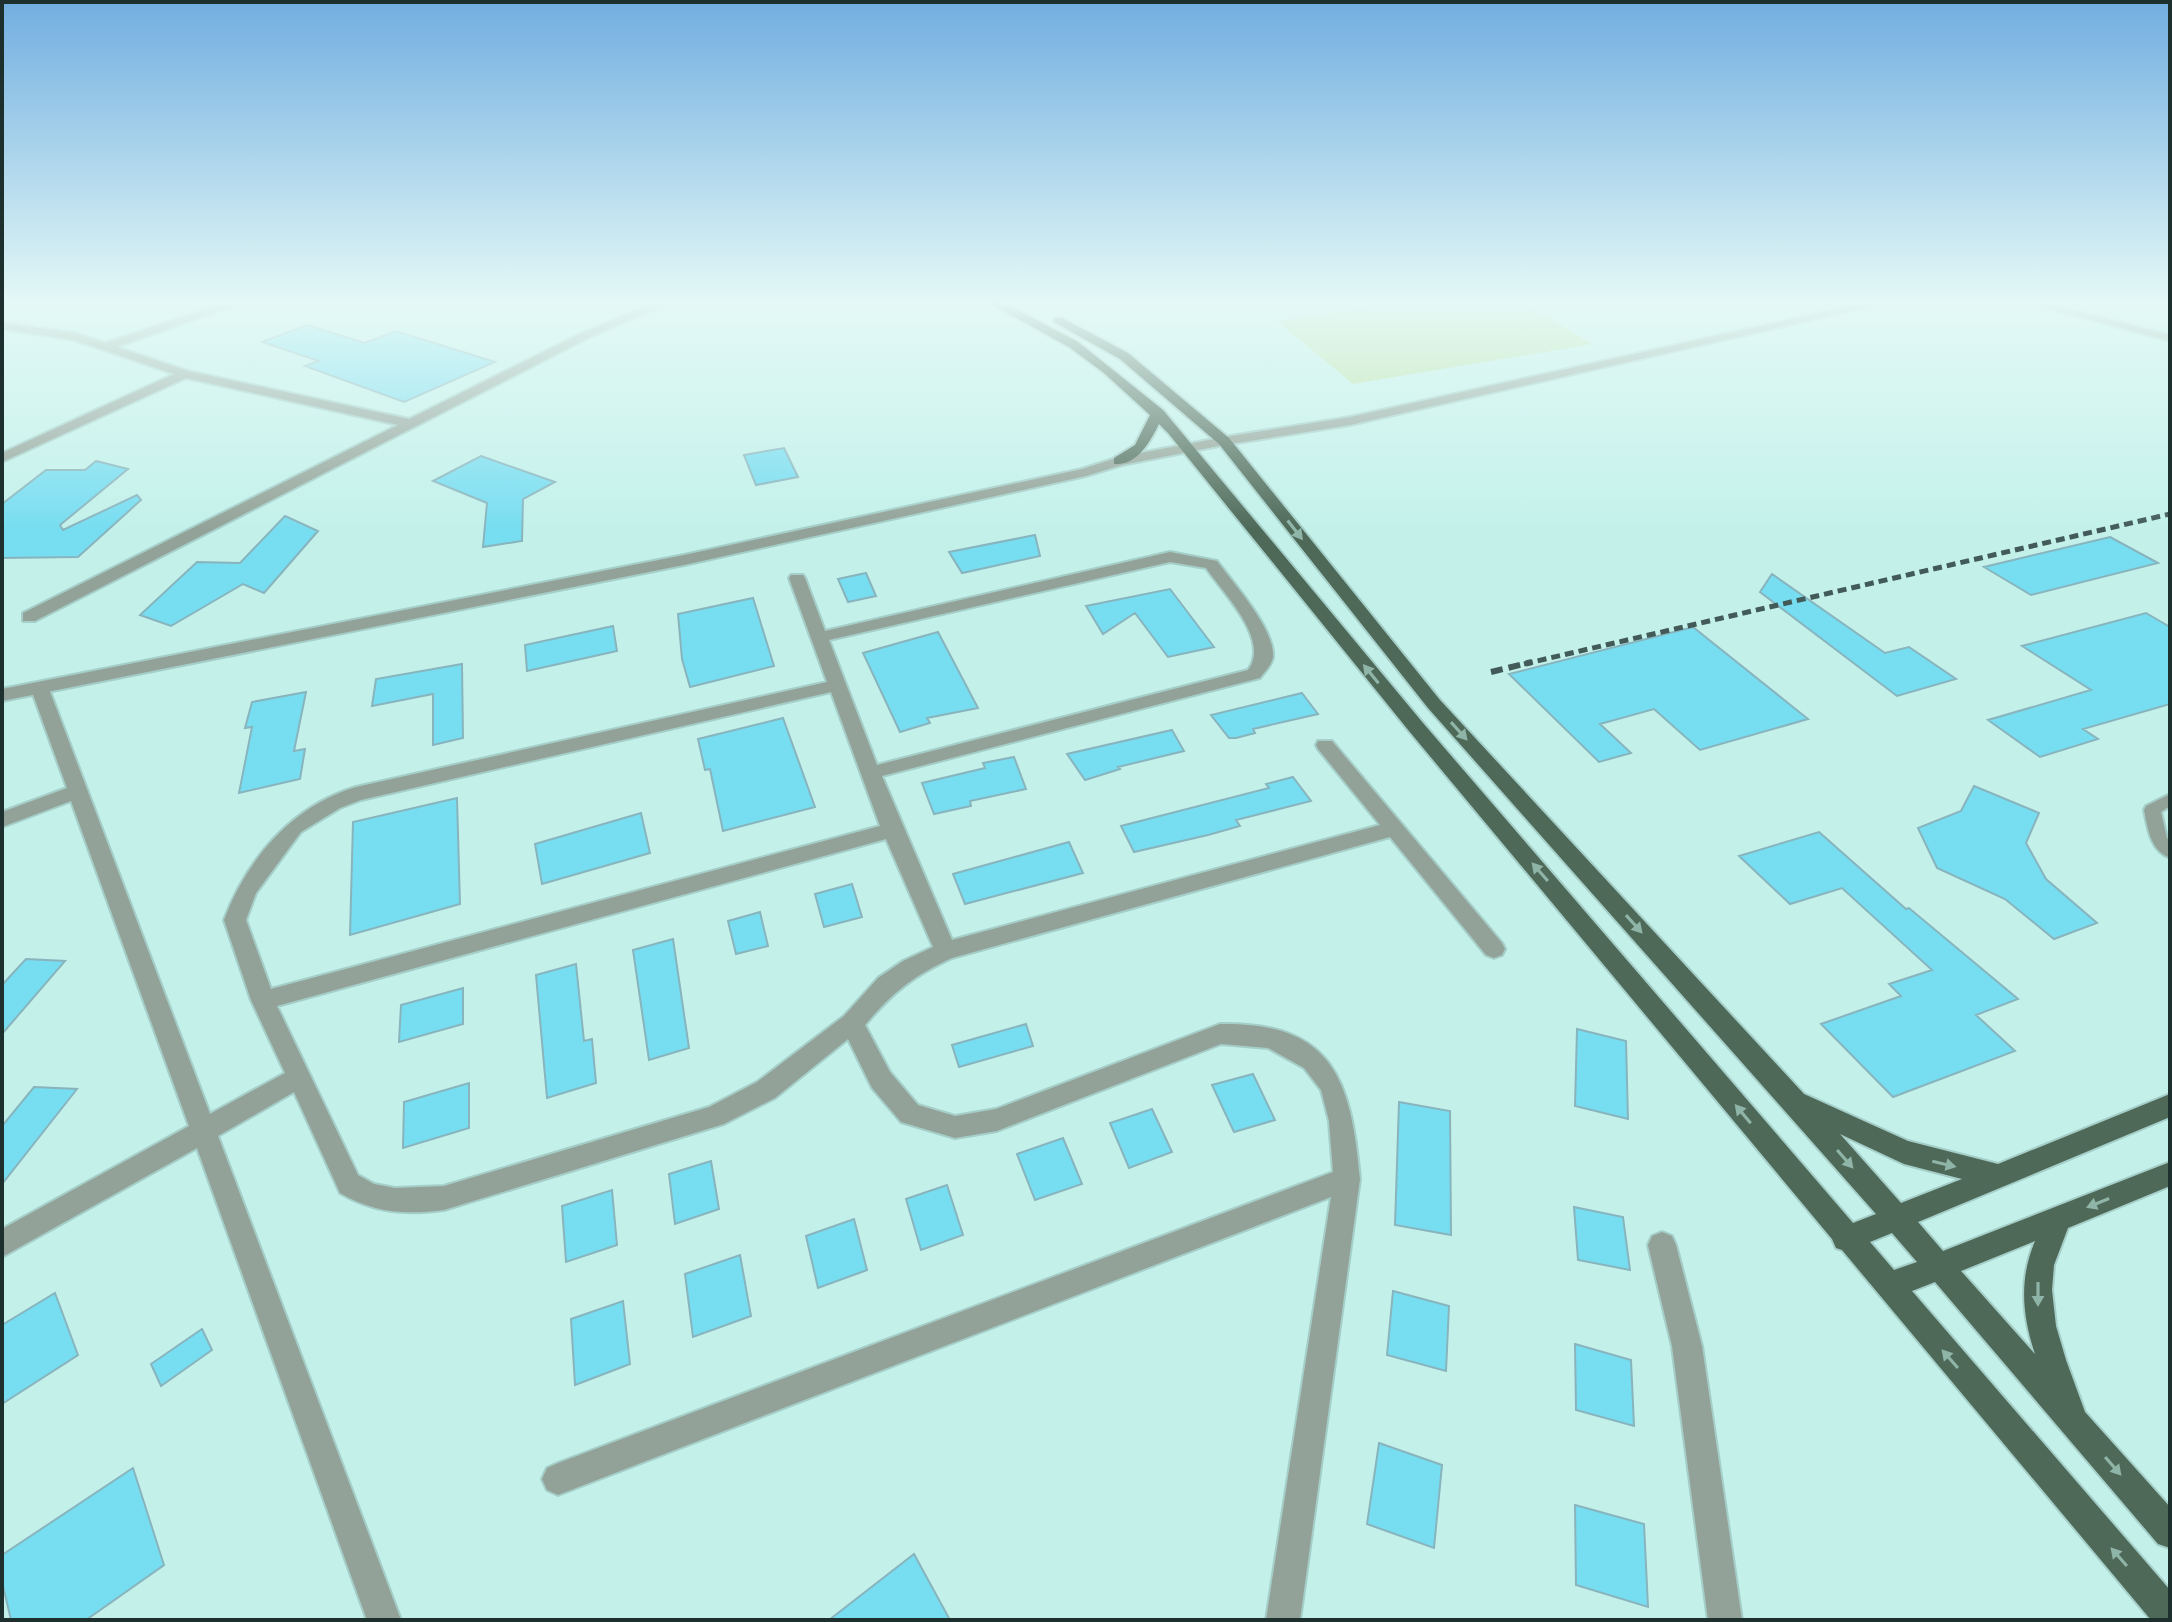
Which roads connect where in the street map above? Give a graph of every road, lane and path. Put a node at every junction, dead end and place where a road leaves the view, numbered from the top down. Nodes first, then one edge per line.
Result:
1 (175, 379) edge
2 (206, 379) edge
3 (501, 379) edge
4 (1123, 379) edge
5 (1156, 379) edge
6 (1540, 379) edge
7 (1158, 413) junction
8 (412, 424) junction
9 (1228, 447) junction
10 (1195, 453) junction
11 (2, 458) edge
12 (1119, 461) junction
13 (1086, 472) junction
14 (797, 578) dead end
15 (29, 617) dead end
16 (819, 637) junction
17 (837, 685) junction
18 (40, 689) junction
19 (2, 695) edge
20 (1325, 745) dead end
21 (870, 773) junction
22 (75, 792) junction
23 (2170, 799) edge
24 (2, 820) edge
25 (1395, 828) junction
26 (892, 830) junction
27 (2170, 852) edge
28 (1494, 949) dead end
29 (946, 951) junction
30 (263, 1000) junction
31 (852, 1023) junction
32 (297, 1078) junction
33 (1795, 1101) junction
34 (2170, 1105) edge
35 (201, 1130) junction
36 (2170, 1174) edge
37 (1995, 1175) junction
38 (1347, 1179) junction
39 (1895, 1218) junction
40 (2058, 1219) junction
41 (1846, 1239) junction
42 (2, 1244) edge
43 (1662, 1245) dead end
44 (1937, 1266) junction
45 (1888, 1287) junction
46 (2078, 1425) junction
47 (558, 1479) dead end
48 (2170, 1532) edge
49 (2170, 1616) edge
50 (384, 1620) edge
51 (1283, 1620) edge
52 (1725, 1620) edge

1 - 11 street
2 - 8 street
3 - 8 street
4 - 7 main road
5 - 9 main road
6 - 9 street
7 - 10 main road
7 - 12 main road
8 - 15 street
9 - 10 street
9 -> 33 main road
10 - 12 street
10 - 13 street
41 -> 10 main road
12 - 13 street
13 - 18 street
14 - 16 street
16 - 17 street
16 - 21 street
17 - 21 street
17 - 30 street
18 - 19 street
18 - 22 street
20 - 25 street
21 - 26 street
22 - 24 street
22 - 35 street
23 - 27 lane
25 - 28 street
25 - 29 street
26 - 29 street
26 - 30 street
29 - 31 street
30 - 32 street
31 - 32 street
31 - 38 street
32 - 35 street
33 -> 37 main road
33 -> 39 main road
34 - 37 main road
35 - 42 street
35 - 50 street
36 -> 40 main road
37 - 39 main road
38 - 47 street
38 - 51 street
39 - 41 main road
39 - 44 main road
40 - 44 main road
40 -> 46 main road
41 - 45 main road
43 - 52 street
44 - 45 main road
44 - 46 main road
49 -> 45 main road
46 -> 48 main road

